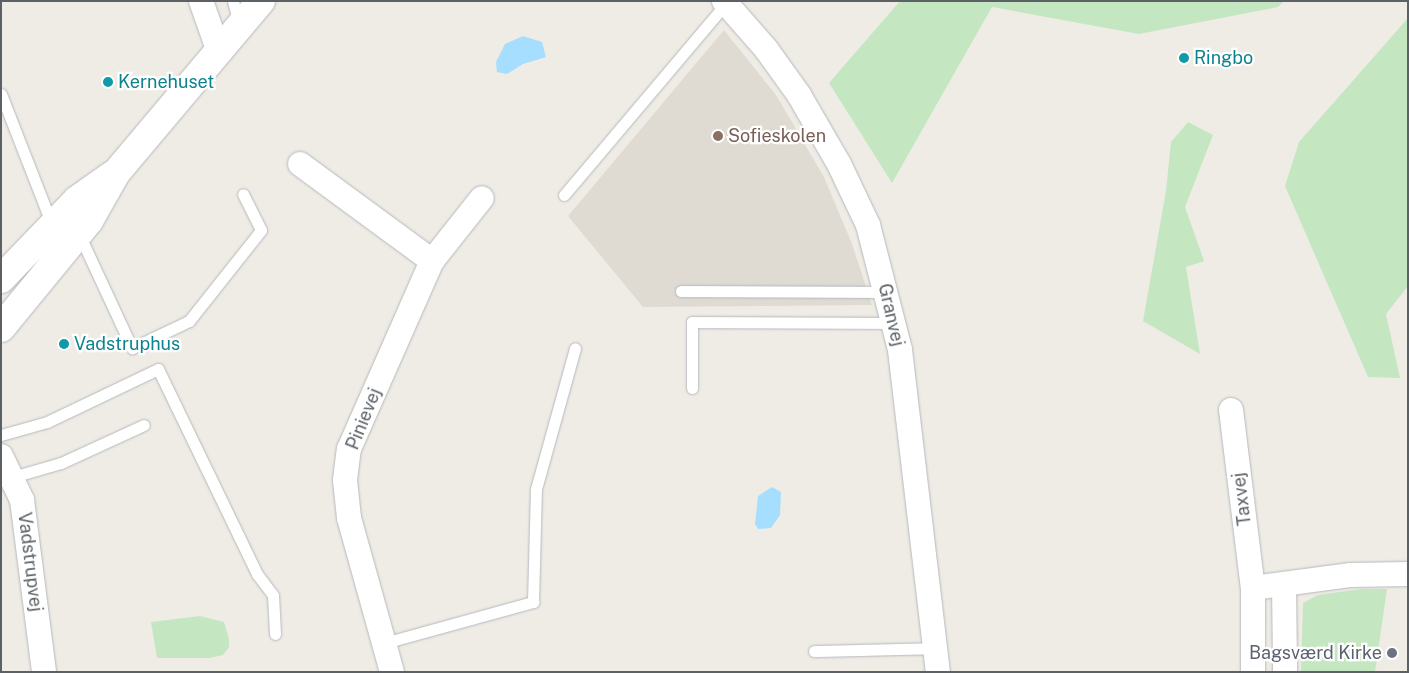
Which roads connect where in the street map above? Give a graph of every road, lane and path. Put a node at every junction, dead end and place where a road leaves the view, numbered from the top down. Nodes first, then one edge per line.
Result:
1 (200, 1) edge
2 (261, 1) edge
3 (725, 2) edge
4 (237, 14) edge
5 (219, 52) junction
6 (1, 94) edge
7 (300, 164) dead end
8 (116, 173) junction
9 (243, 194) dead end
10 (564, 194) dead end
11 (482, 198) dead end
12 (52, 226) junction
13 (79, 234) junction
14 (432, 261) junction
15 (1, 279) edge
16 (681, 290) dead end
17 (887, 292) junction
18 (894, 323) junction
19 (1, 328) edge
20 (575, 348) dead end
21 (692, 388) dead end
22 (1232, 410) dead end
23 (144, 425) dead end
24 (1, 436) edge
25 (1, 456) edge
26 (7, 478) edge
27 (1408, 574) edge
28 (1284, 584) junction
29 (1253, 588) junction
30 (275, 634) dead end
31 (384, 643) junction
32 (935, 648) junction
33 (814, 651) dead end
34 (44, 672) edge
35 (392, 672) edge
36 (938, 672) edge
37 (1253, 672) edge
38 (1285, 672) edge

1 - 5 street
2 - 4 street
3 - 10 lane
3 - 17 street, Granvej
4 - 5 street
5 - 8 street
6 - 12 lane
7 - 14 street
8 - 12 street
8 - 13 street
9 - 13 lane
11 - 14 street, Pinievej
12 - 15 street
13 - 19 street
14 - 31 street, Pinievej
16 - 17 lane
17 - 18 street, Granvej
18 - 21 lane
18 - 32 street, Granvej
20 - 31 lane
22 - 29 street, Taxvej
23 - 26 lane
24 - 30 lane
25 - 26 street, Vadstrupvej
26 - 34 street, Vadstrupvej
27 - 28 street
28 - 29 street
28 - 38 street
29 - 37 street, Taxvej
31 - 35 street, Pinievej
32 - 33 lane
32 - 36 street, Granvej

